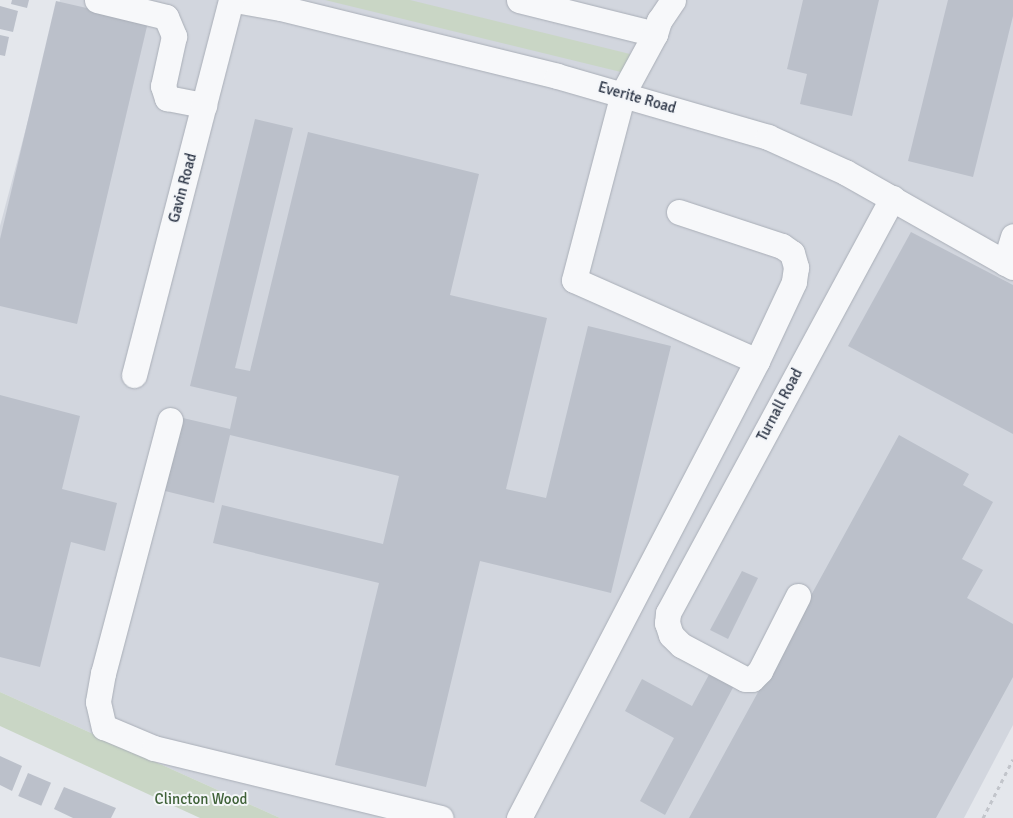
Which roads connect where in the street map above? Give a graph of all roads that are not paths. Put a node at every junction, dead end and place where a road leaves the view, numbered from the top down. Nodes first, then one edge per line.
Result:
1 (96, 0) edge
2 (233, 0) edge
3 (519, 0) edge
4 (673, 0) edge
5 (282, 4) edge
6 (655, 34) junction
7 (623, 93) junction
8 (204, 105) junction
9 (892, 198) junction
10 (679, 212) dead end
11 (1013, 236) edge
12 (1009, 265) edge
13 (757, 361) junction
14 (134, 375) dead end
15 (170, 420) dead end
16 (798, 596) dead end
17 (441, 818) edge
18 (519, 818) edge

1 - 8 street
2 - 5 street, Everite Road
2 - 8 street, Gavin Road
3 - 6 street
4 - 6 street
5 - 7 street, Everite Road
6 - 7 street
7 - 9 street, Everite Road
7 - 13 street
8 - 14 street, Gavin Road
9 - 12 street, Everite Road
9 - 16 street, Turnall Road
10 - 13 street
11 - 12 street
13 - 18 street
15 - 17 street

